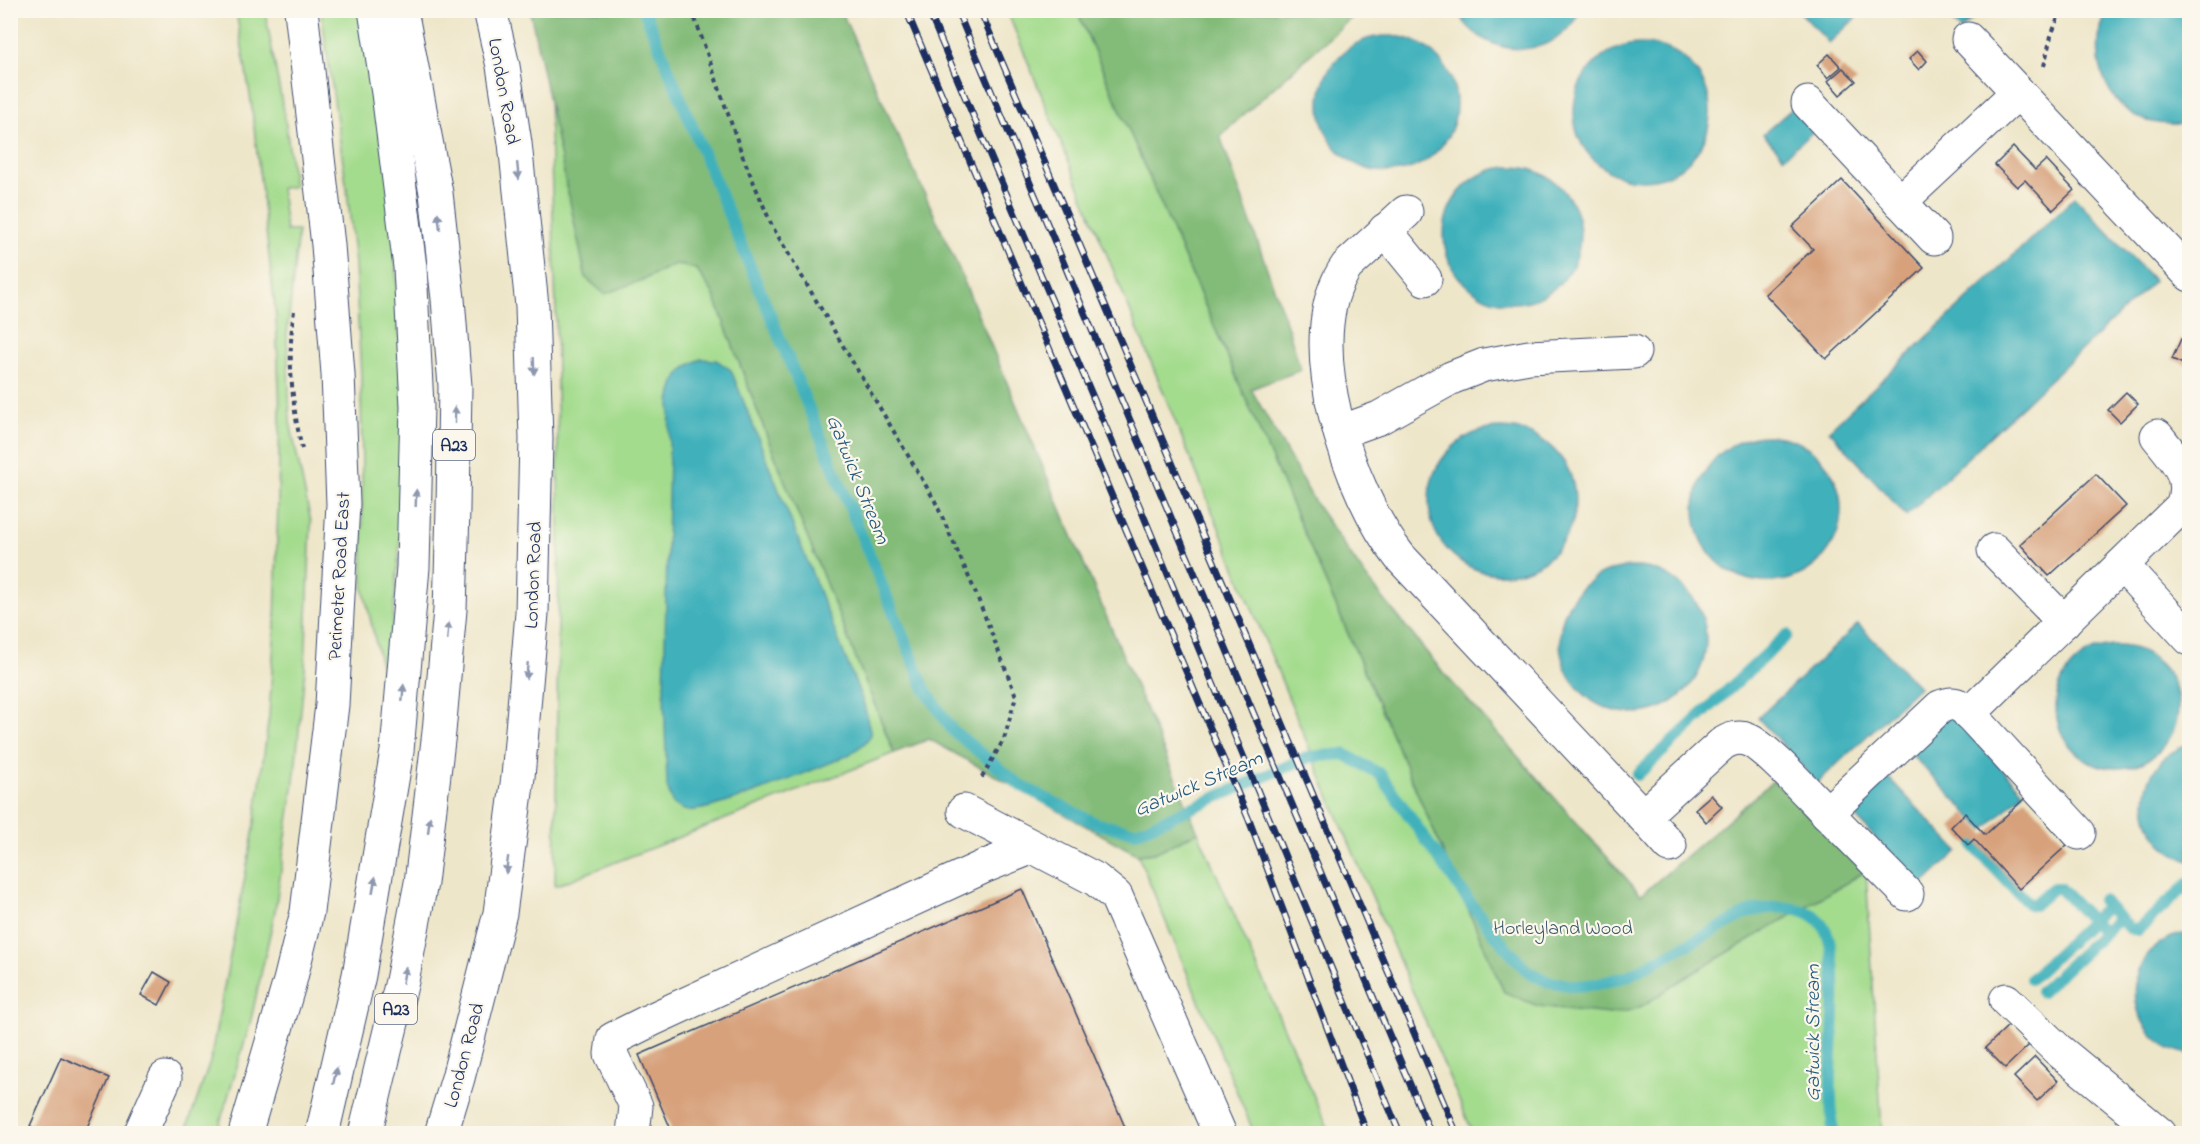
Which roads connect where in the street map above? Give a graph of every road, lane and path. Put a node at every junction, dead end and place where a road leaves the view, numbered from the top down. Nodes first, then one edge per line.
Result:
1 (301, 10) edge
2 (375, 10) edge
3 (401, 10) edge
4 (490, 10) edge
5 (692, 10) edge
6 (2061, 10) edge
7 (1968, 39) dead end
8 (2022, 96) junction
9 (1808, 103) dead end
10 (1900, 202) junction
11 (1934, 238) dead end
12 (2190, 275) edge
13 (1425, 279) dead end
14 (294, 308) dead end
15 (1634, 352) dead end
16 (1340, 432) junction
17 (2157, 436) dead end
18 (304, 458) dead end
19 (1995, 549) dead end
20 (2122, 566) junction
21 (2064, 622) junction
22 (2190, 639) edge
23 (1969, 714) junction
24 (971, 798) joint
25 (1827, 813) junction
26 (1643, 816) junction
27 (2079, 833) dead end
28 (1670, 846) dead end
29 (1033, 847) junction
30 (1907, 894) dead end
31 (2006, 1000) dead end
32 (165, 1078) dead end
33 (140, 1134) edge
34 (245, 1134) edge
35 (322, 1134) edge
36 (365, 1134) edge
37 (441, 1134) edge
38 (633, 1134) edge
39 (1220, 1134) edge
40 (2160, 1134) edge

1 - 34 main road, Perimeter Road East
35 -> 2 main road
36 -> 3 main road, A23
4 -> 37 main road, London Road
5 - 24 path
6 - 8 path
7 - 8 main road
8 - 10 main road
8 - 12 main road
9 - 10 main road
10 - 11 main road
13 - 16 main road
14 - 18 path
15 - 16 main road
16 - 26 main road
17 - 20 main road
19 - 21 main road
20 - 21 main road
20 - 22 main road
21 - 23 main road
23 - 25 main road
23 - 27 main road
24 - 29 main road
25 - 26 main road
25 - 30 main road
26 - 28 main road
29 - 38 main road
29 - 39 main road
31 - 40 main road
32 - 33 main road

